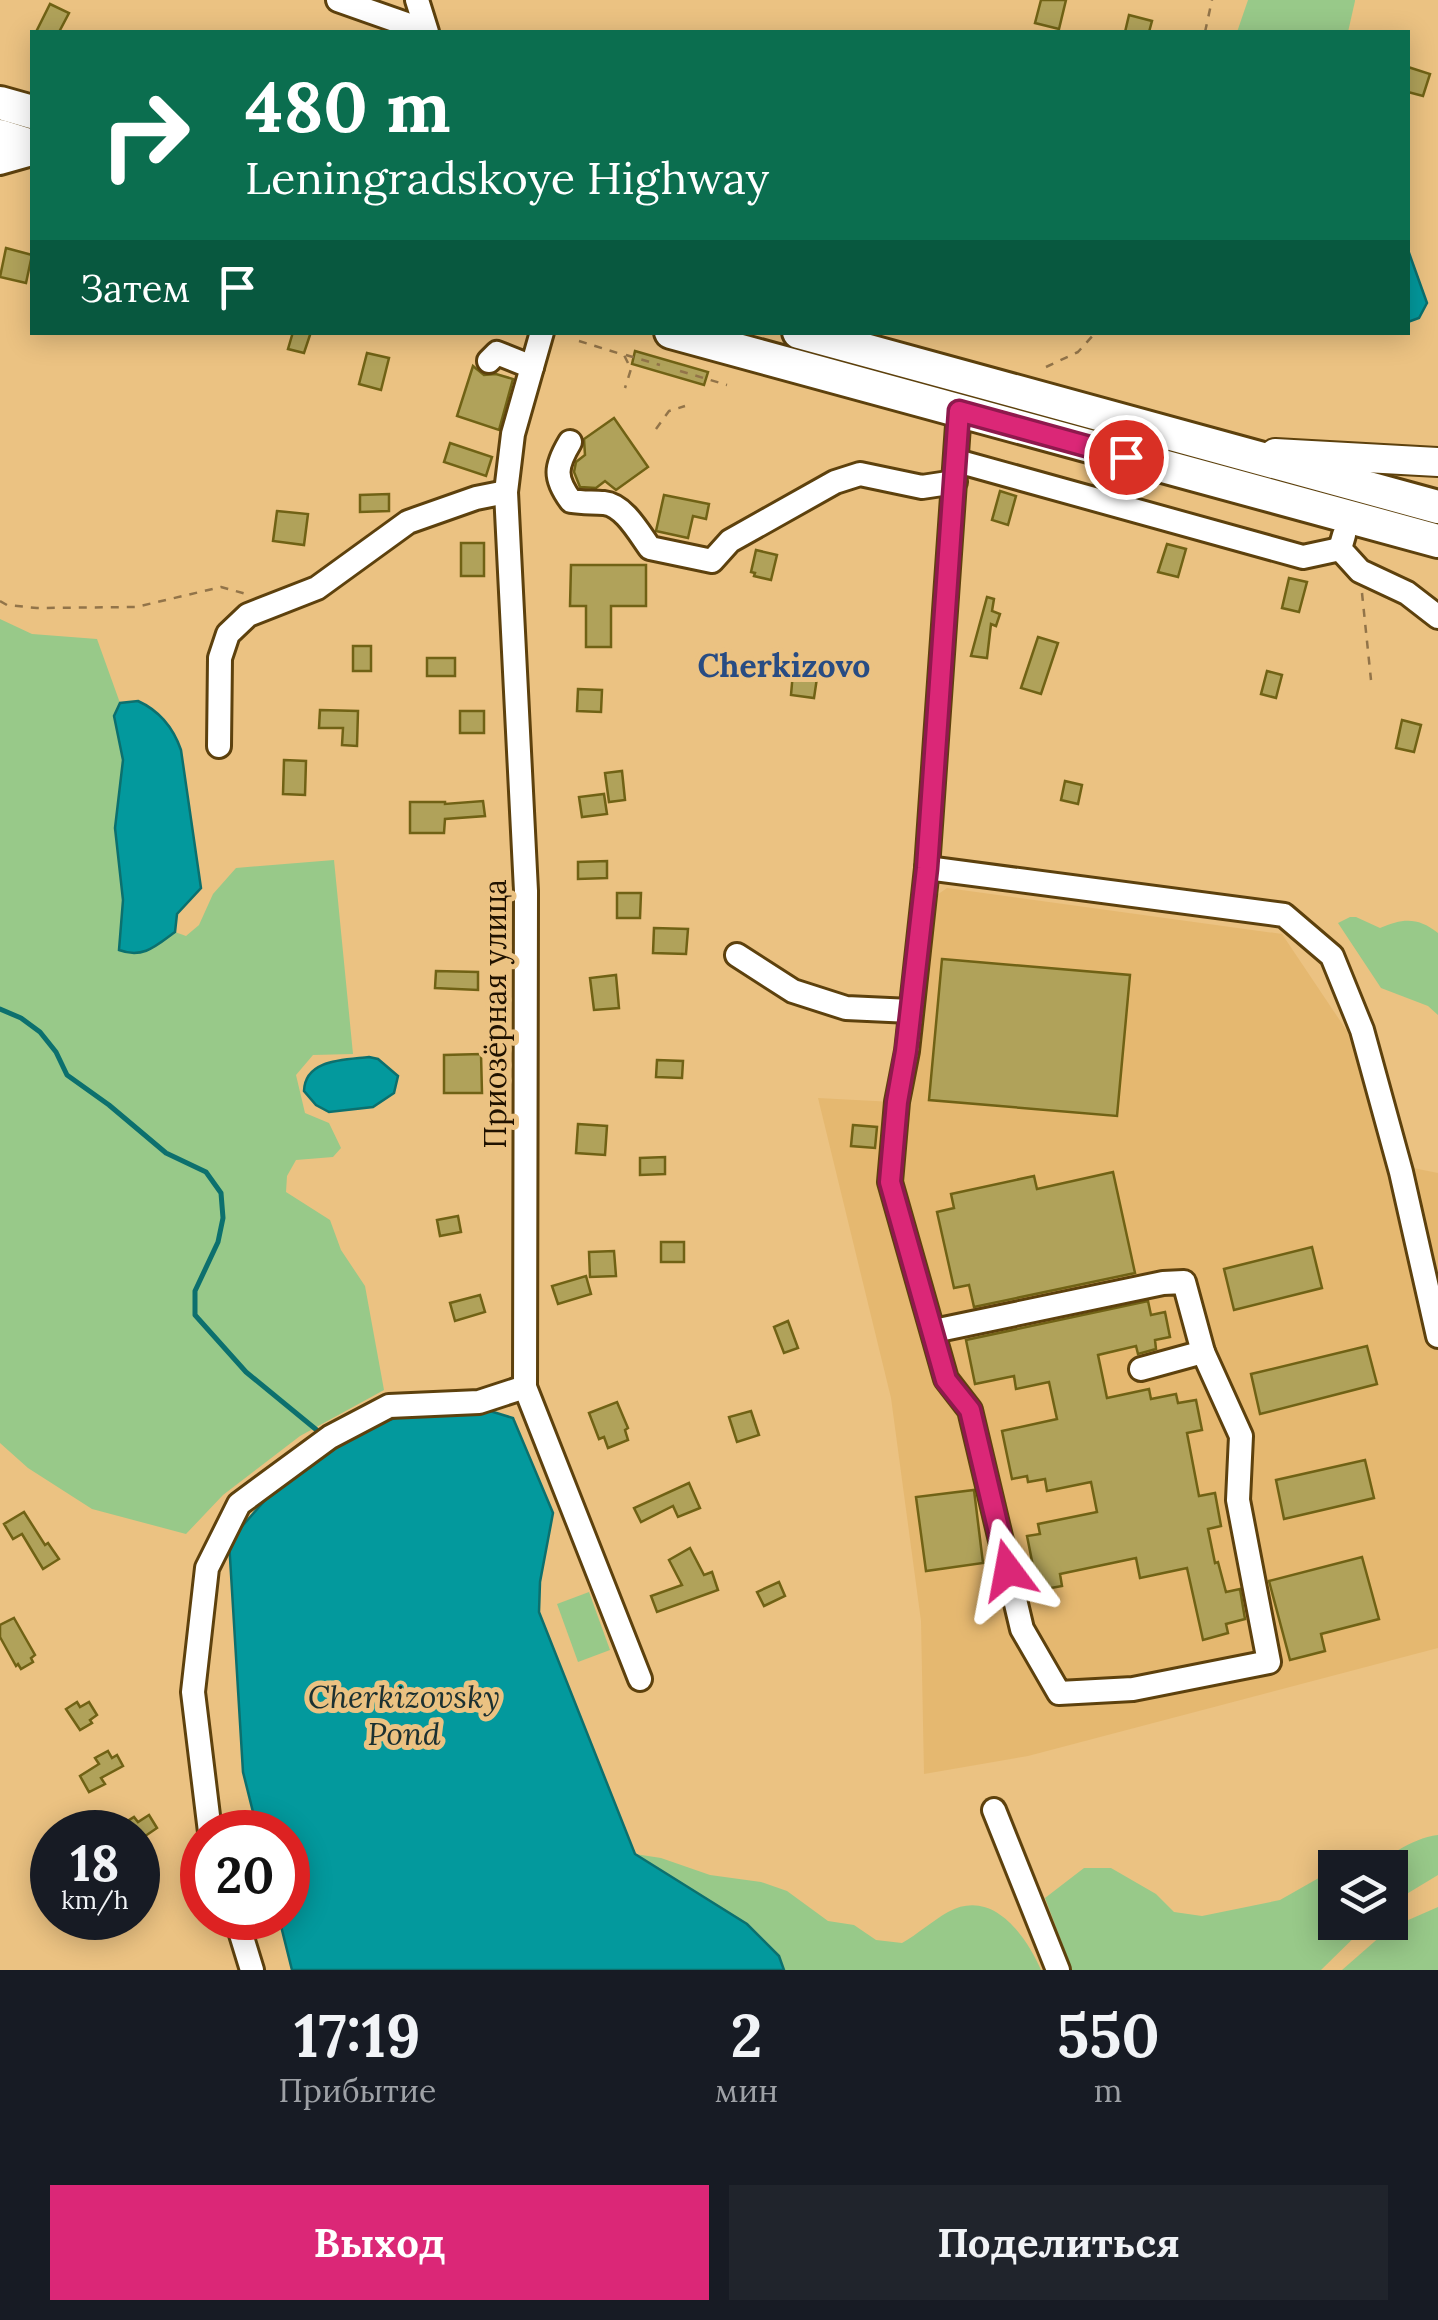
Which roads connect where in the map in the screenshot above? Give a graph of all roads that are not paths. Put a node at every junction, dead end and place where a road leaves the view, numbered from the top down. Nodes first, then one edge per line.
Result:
1 (338, 0) edge
2 (417, 0) edge
3 (421, 30) edge
4 (426, 30) edge
5 (0, 102) edge
6 (30, 111) edge
7 (0, 136) edge
8 (30, 145) edge
9 (30, 155) edge
10 (0, 163) edge
11 (541, 335) edge
12 (682, 335) edge
13 (810, 335) edge
14 (489, 361) dead end
15 (532, 367) junction
16 (959, 411) junction
17 (570, 442) dead end
18 (1222, 448) junction
19 (1438, 462) edge
20 (956, 471) junction
21 (506, 492) junction
22 (1438, 507) edge
23 (1344, 533) junction
24 (1438, 541) edge
25 (1438, 617) edge
26 (219, 746) dead end
27 (927, 868) junction
28 (736, 955) dead end
29 (911, 1012) junction
30 (934, 1331) junction
31 (1438, 1336) edge
32 (1203, 1352) junction
33 (1141, 1369) dead end
34 (525, 1387) junction
35 (640, 1679) dead end
36 (207, 1810) edge
37 (994, 1810) dead end
38 (243, 1940) edge
39 (252, 1970) edge
40 (1058, 1970) edge

1 - 3 street
2 - 4 street
5 - 6 highway
7 - 8 highway
9 - 10 street
11 - 15 street, Приозёрная улица
12 - 16 highway
13 - 18 highway
14 - 15 street
15 - 21 street, Приозёрная улица
16 - 20 street
16 - 23 highway
17 - 20 street
18 - 19 main road
18 - 22 highway
20 - 23 street
20 - 27 street
21 - 26 street
21 - 34 street, Приозёрная улица
23 - 24 highway
23 - 25 street
27 - 29 street
27 - 31 street
28 - 29 street
29 - 30 street
30 - 32 street
30 - 32 street
32 - 33 street
34 - 35 street, Приозёрная улица
34 - 36 street
37 - 40 street
38 - 39 street

